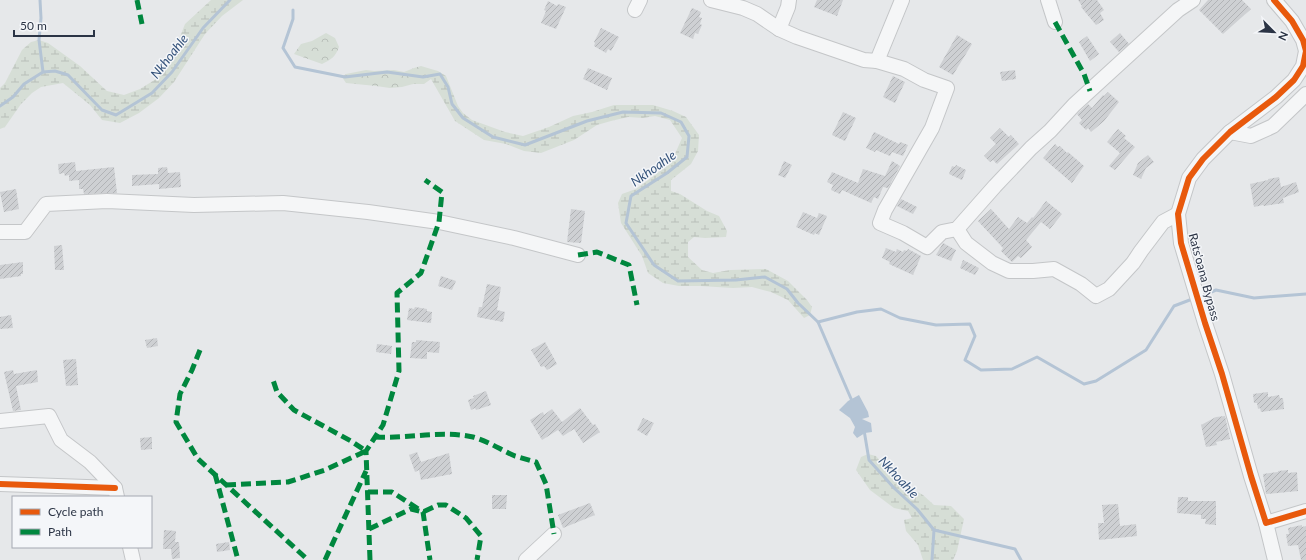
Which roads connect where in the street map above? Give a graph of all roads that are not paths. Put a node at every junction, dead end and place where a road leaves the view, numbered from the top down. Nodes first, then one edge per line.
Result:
1 (711, 0) edge
2 (789, 0) edge
3 (902, 0) edge
4 (1048, 0) edge
5 (1194, 0) edge
6 (1274, 0) edge
7 (1055, 22) dead end
8 (779, 29) junction
9 (877, 61) junction
10 (1306, 94) edge
11 (1230, 132) junction
12 (1178, 214) junction
13 (957, 229) junction
14 (0, 232) edge
15 (578, 255) dead end
16 (0, 420) edge
17 (0, 484) edge
18 (116, 492) edge
19 (1306, 511) edge
20 (1266, 523) junction
21 (554, 534) dead end
22 (130, 548) edge
23 (133, 560) edge
24 (526, 560) edge
25 (1275, 560) edge

1 - 8 street
2 - 8 street
3 - 9 street
4 - 7 street
5 - 13 street
6 - 11 street, Rats'oana Bypass
8 - 9 street
9 - 13 street
10 - 11 street
11 - 12 street, Rats'oana Bypass
12 - 13 street
12 - 20 street, Rats'oana Bypass
14 - 15 street
16 - 18 street
17 - 18 street
19 - 20 street
20 - 25 street, Rats'oana Bypass
21 - 24 street
22 - 23 street

